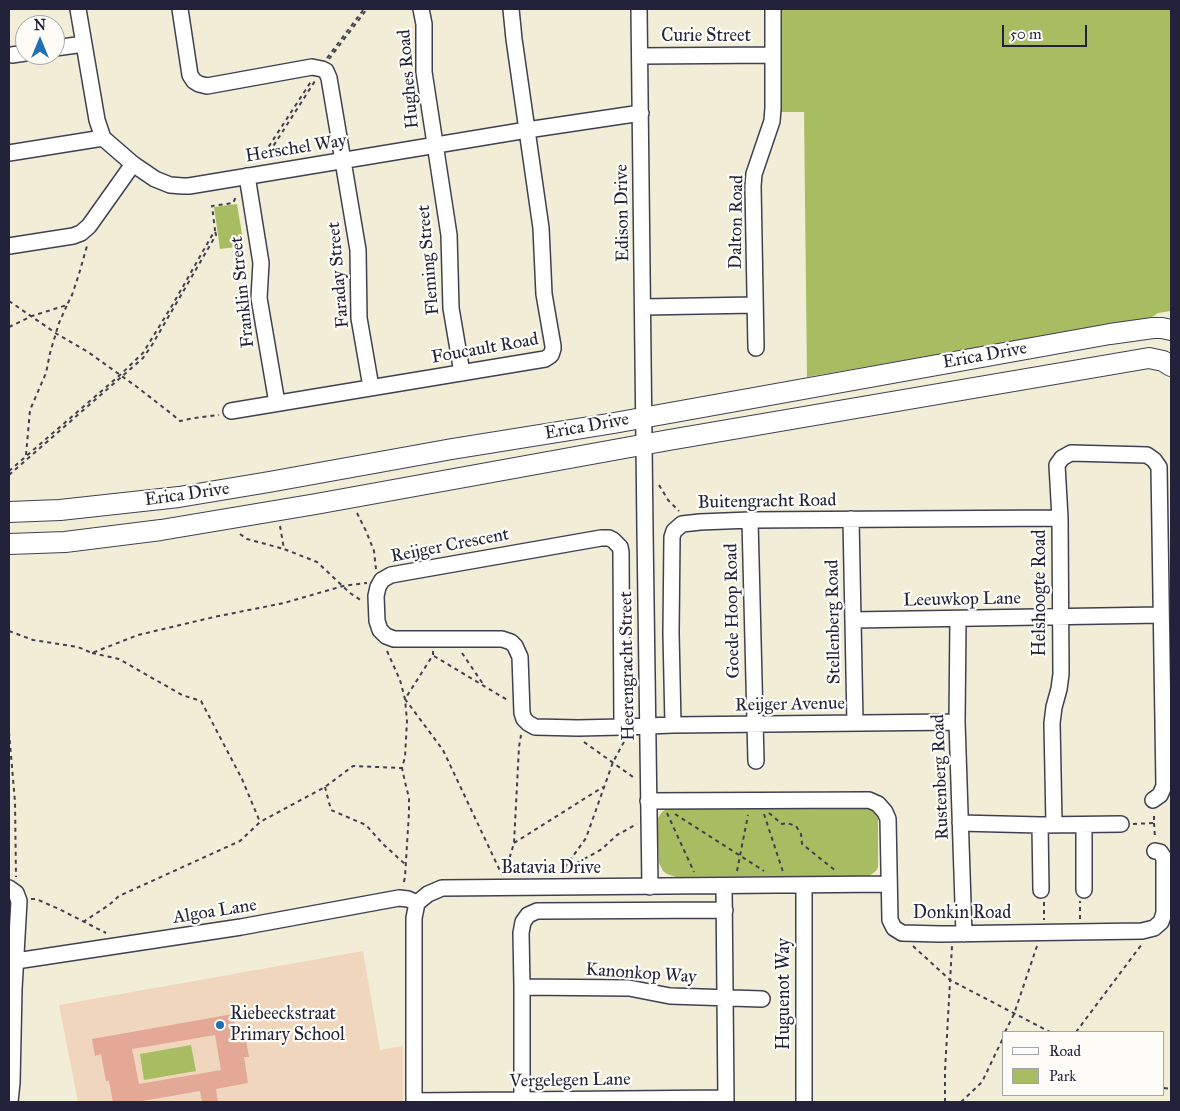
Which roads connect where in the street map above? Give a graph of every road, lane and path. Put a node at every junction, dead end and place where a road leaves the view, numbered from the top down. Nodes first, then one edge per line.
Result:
1 (80, 9) edge
2 (180, 9) edge
3 (366, 9) edge
4 (421, 9) edge
5 (511, 9) edge
6 (640, 9) edge
7 (773, 9) edge
8 (84, 44) junction
9 (65, 47) edge
10 (772, 55) junction
11 (640, 56) junction
12 (326, 61) dead end
13 (641, 113) junction
14 (527, 130) junction
15 (103, 138) junction
16 (435, 145) junction
17 (9, 153) edge
18 (265, 159) dead end
19 (344, 160) junction
20 (134, 164) junction
21 (257, 164) dead end
22 (243, 182) junction
23 (85, 231) junction
24 (9, 246) edge
25 (9, 301) edge
26 (67, 305) junction
27 (755, 306) junction
28 (643, 307) junction
29 (32, 316) junction
30 (9, 328) edge
31 (1167, 329) edge
32 (57, 334) junction
33 (756, 348) dead end
34 (1171, 366) edge
35 (462, 372) junction
36 (121, 376) junction
37 (371, 388) junction
38 (277, 403) junction
39 (231, 411) joint
40 (644, 417) junction
41 (644, 444) junction
42 (26, 456) junction
43 (9, 471) edge
44 (9, 476) edge
45 (658, 484) dead end
46 (356, 511) dead end
47 (9, 512) edge
48 (1060, 518) junction
49 (750, 520) junction
50 (851, 520) junction
51 (691, 523) junction
52 (280, 524) dead end
53 (237, 531) dead end
54 (9, 544) edge
55 (284, 549) junction
56 (382, 580) junction
57 (343, 586) junction
58 (376, 603) junction
59 (1161, 615) junction
60 (1059, 617) junction
61 (958, 619) junction
62 (853, 620) junction
63 (9, 631) edge
64 (386, 636) junction
65 (433, 639) junction
66 (457, 639) junction
67 (92, 653) junction
68 (433, 655) junction
69 (485, 686) junction
70 (405, 699) junction
71 (521, 704) junction
72 (524, 719) junction
73 (958, 722) junction
74 (755, 724) junction
75 (855, 724) junction
76 (673, 725) junction
77 (648, 726) junction
78 (625, 727) junction
79 (578, 728) junction
80 (9, 732) edge
81 (756, 760) dead end
82 (613, 762) junction
83 (402, 768) junction
84 (648, 778) junction
85 (605, 786) junction
86 (325, 787) junction
87 (1153, 800) joint
88 (648, 801) junction
89 (757, 802) junction
90 (260, 822) junction
91 (649, 823) junction
92 (960, 823) junction
93 (1154, 823) junction
94 (1121, 824) joint
95 (1047, 825) junction
96 (1084, 825) junction
97 (514, 843) junction
98 (1155, 851) joint
99 (740, 856) junction
100 (406, 865) junction
101 (561, 872) junction
102 (775, 881) junction
103 (889, 884) junction
104 (804, 885) junction
105 (844, 885) junction
106 (698, 886) junction
107 (730, 886) junction
108 (650, 887) junction
109 (542, 888) junction
110 (1041, 890) joint
111 (1084, 890) joint
112 (13, 892) edge
113 (399, 898) junction
114 (418, 903) junction
115 (725, 910) junction
116 (83, 922) junction
117 (1154, 928) junction
118 (899, 932) junction
119 (1080, 932) junction
120 (1042, 933) junction
121 (959, 934) junction
122 (128, 944) junction
123 (16, 961) junction
124 (950, 980) junction
125 (522, 987) junction
126 (11, 989) edge
127 (726, 998) junction
128 (762, 999) dead end
129 (1014, 1014) junction
130 (1006, 1031) edge
131 (1048, 1031) edge
132 (1077, 1031) edge
133 (1002, 1040) edge
134 (10, 1094) edge
135 (726, 1100) edge
136 (522, 1101) edge
137 (622, 1101) edge
138 (414, 1102) edge
139 (804, 1102) edge
140 (944, 1102) edge
141 (961, 1102) edge

1 - 8 street
2 - 19 street, Faraday Street
3 - 12 path
4 - 16 street, Hughes Road
5 - 14 street
6 - 11 street, Edison Drive
7 - 10 street, Dalton Road
8 - 9 street
8 - 15 street
10 - 11 street, Curie Street
10 - 27 street, Dalton Road
11 - 13 street, Edison Drive
13 - 14 street, Herschel Way
13 - 28 street, Edison Drive
14 - 16 street, Herschel Way
14 - 35 street, Foucault Road
15 - 17 street
15 - 20 street, Herschel Way
16 - 19 street, Herschel Way
16 - 35 street, Fleming Street
18 - 21 path
19 - 22 street, Herschel Way
19 - 37 street, Faraday Street
20 - 22 street, Herschel Way
20 - 23 street
22 - 36 path
22 - 38 street, Franklin Street
23 - 24 street
23 - 26 path
25 - 29 path
26 - 29 path
26 - 32 path
27 - 28 street
27 - 33 street, Dalton Road
28 - 40 street, Edison Drive
29 - 30 path
29 - 32 path
31 - 40 main road, Erica Drive
32 - 36 path
32 - 42 path
34 - 41 main road, Erica Drive
35 - 37 street, Foucault Road
36 - 39 path
36 - 42 path
36 - 44 path
37 - 38 street, Foucault Road
38 - 39 street, Foucault Road
40 - 41 street, Heerengracht Street
40 - 47 main road, Erica Drive
41 - 54 main road, Erica Drive
41 - 77 street, Heerengracht Street
42 - 43 path
45 - 51 path
46 - 56 path
48 - 50 street, Buitengracht Road
48 - 59 street, Helshoogte Road
48 - 60 street, Helshoogte Road
49 - 50 street, Buitengracht Road
49 - 51 street, Buitengracht Road
49 - 74 street, Goede Hoop Road
50 - 62 street, Stellenberg Road
51 - 76 street, Buitengracht Road
52 - 55 path
53 - 55 path
55 - 57 path
56 - 57 path
56 - 58 street, Reijger Crescent
56 - 78 street, Reijger Crescent
57 - 58 path
57 - 67 path
58 - 64 street, Reijger Crescent
59 - 60 street, Leeuwkop Lane
59 - 87 street
60 - 61 street, Leeuwkop Lane
60 - 95 street, Helshoogte Road
61 - 62 street, Leeuwkop Lane
61 - 73 street, Rustenberg Road
62 - 75 street, Stellenberg Road
63 - 67 path
64 - 65 street
64 - 70 path
65 - 66 street
65 - 68 path
66 - 69 path
66 - 71 street
67 - 90 path
68 - 69 path
68 - 70 path
69 - 71 path
70 - 83 path
70 - 97 path
71 - 72 street
72 - 79 street
72 - 97 path
73 - 75 street, Reijger Avenue
73 - 92 street, Rustenberg Road
74 - 75 street, Reijger Avenue
74 - 76 street, Reijger Avenue
74 - 81 street, Goede Hoop Road
76 - 77 street, Reijger Avenue
77 - 78 street, Reijger Avenue
77 - 84 street, Heerengracht Street
78 - 79 street
78 - 82 path
79 - 82 path
80 - 112 path
82 - 84 path
82 - 85 path
83 - 86 path
83 - 100 path
84 - 88 street, Heerengracht Street
85 - 97 path
85 - 101 path
86 - 90 path
86 - 100 path
87 - 93 path
88 - 89 street, Donkin Road
88 - 91 street, Heerengracht Street
89 - 99 path
89 - 102 path
89 - 103 street, Donkin Road
89 - 105 path
90 - 116 path
91 - 101 path
91 - 108 street, Heerengracht Street
92 - 95 street
92 - 121 street, Rustenberg Road
93 - 94 path
93 - 98 path
94 - 96 street
95 - 96 street
95 - 110 street, Helshoogte Road
96 - 111 street
98 - 117 street
99 - 102 path
99 - 106 path
99 - 107 path
100 - 113 path
101 - 109 path
102 - 104 street, Batavia Drive
102 - 107 street, Batavia Drive
103 - 105 street, Batavia Drive
103 - 118 street, Donkin Road
104 - 105 street, Batavia Drive
104 - 139 street, Huguenot Way
106 - 107 street, Batavia Drive
106 - 108 street, Batavia Drive
107 - 115 street
108 - 109 street, Batavia Drive
109 - 114 street, Batavia Drive
110 - 120 path
111 - 119 path
112 - 116 path
112 - 123 street
113 - 114 street, Algoa Lane
113 - 122 street, Algoa Lane
114 - 138 street
115 - 125 street
115 - 127 street
116 - 122 path
117 - 119 street, Donkin Road
117 - 132 path
118 - 121 street, Donkin Road
118 - 124 path
119 - 120 street, Donkin Road
120 - 121 street, Donkin Road
120 - 129 path
121 - 124 path
122 - 123 street, Algoa Lane
123 - 126 street
124 - 129 path
124 - 140 path
125 - 127 street, Kanonkop Way
125 - 136 street
126 - 134 street
127 - 128 street, Kanonkop Way
127 - 135 street
129 - 130 path
129 - 131 path
133 - 141 path
135 - 137 street, Vergelegen Lane
136 - 137 street, Vergelegen Lane
136 - 138 street, Vergelegen Lane

